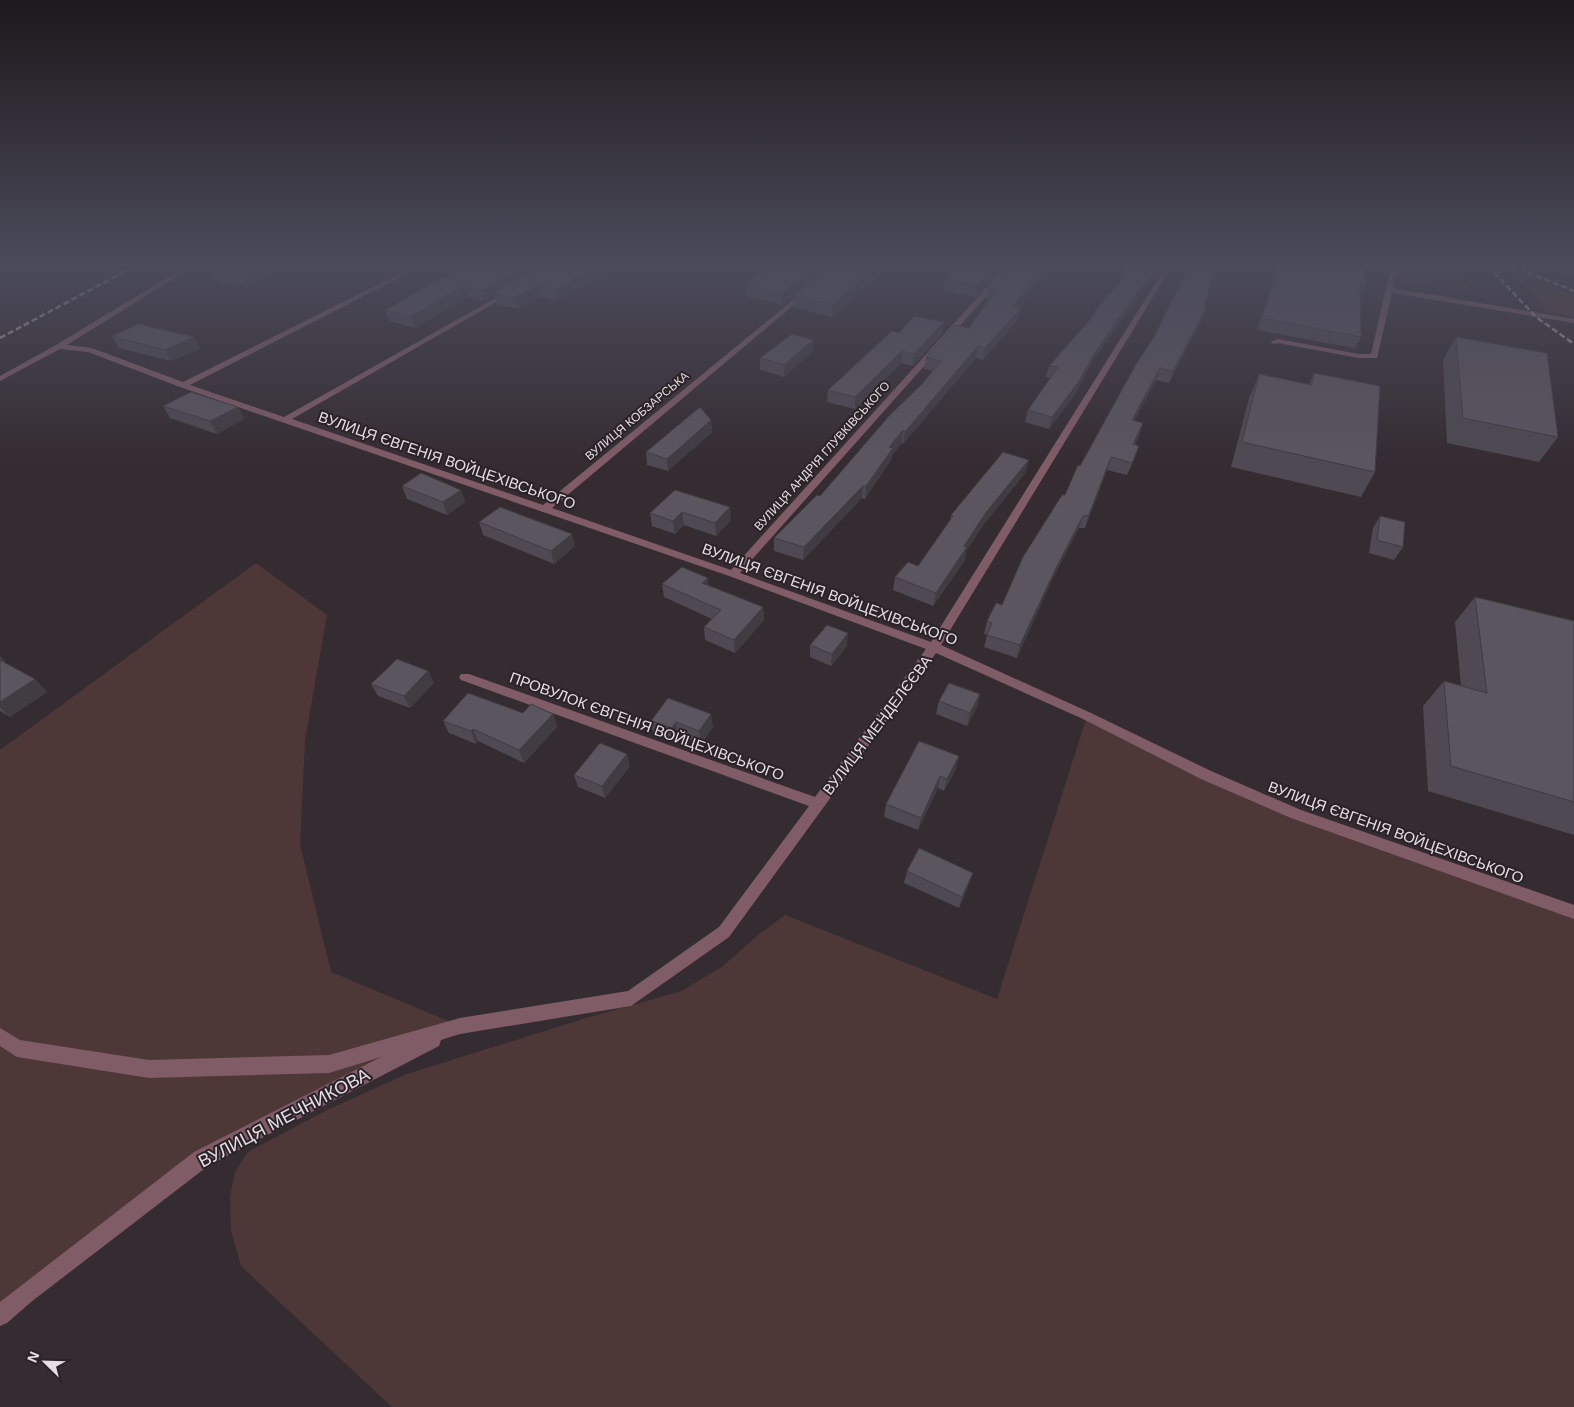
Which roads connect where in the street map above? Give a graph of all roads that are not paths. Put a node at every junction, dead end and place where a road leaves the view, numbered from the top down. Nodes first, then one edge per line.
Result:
1 (83, 332) edge
2 (289, 332) edge
3 (440, 332) edge
4 (757, 332) edge
5 (951, 332) edge
6 (1129, 332) edge
7 (1379, 332) edge
8 (1274, 342) dead end
9 (59, 346) junction
10 (0, 379) edge
11 (183, 385) junction
12 (284, 420) junction
13 (545, 509) junction
14 (733, 574) junction
15 (934, 647) junction
16 (465, 677) dead end
17 (818, 804) junction
18 (1574, 912) edge
19 (460, 1026) junction
20 (0, 1036) edge
21 (0, 1316) edge

1 - 9 street
2 - 11 street
3 - 12 street
4 - 13 street, ВУЛИЦЯ КОБЗАРСЬКА
5 - 14 street, ВУЛИЦЯ АНДРІЯ ГЛУВКІВСЬКОГО
6 - 15 street, ВУЛИЦЯ МЕНДЕЛЄЄВА
7 - 8 street
9 - 10 street
9 - 11 street, ВУЛИЦЯ ЄВГЕНІЯ ВОЙЦЕХІВСЬКОГО
11 - 12 street, ВУЛИЦЯ ЄВГЕНІЯ ВОЙЦЕХІВСЬКОГО
12 - 13 street, ВУЛИЦЯ ЄВГЕНІЯ ВОЙЦЕХІВСЬКОГО
13 - 14 street, ВУЛИЦЯ ЄВГЕНІЯ ВОЙЦЕХІВСЬКОГО
14 - 15 street, ВУЛИЦЯ ЄВГЕНІЯ ВОЙЦЕХІВСЬКОГО
15 - 17 street, ВУЛИЦЯ МЕНДЕЛЄЄВА
15 - 18 street, ВУЛИЦЯ ЄВГЕНІЯ ВОЙЦЕХІВСЬКОГО
16 - 17 street, ПРОВУЛОК ЄВГЕНІЯ ВОЙЦЕХІВСЬКОГО
17 - 19 street, ВУЛИЦЯ МЕНДЕЛЄЄВА
19 - 20 street
19 - 21 street, ВУЛИЦЯ МЕЧНИКОВА

